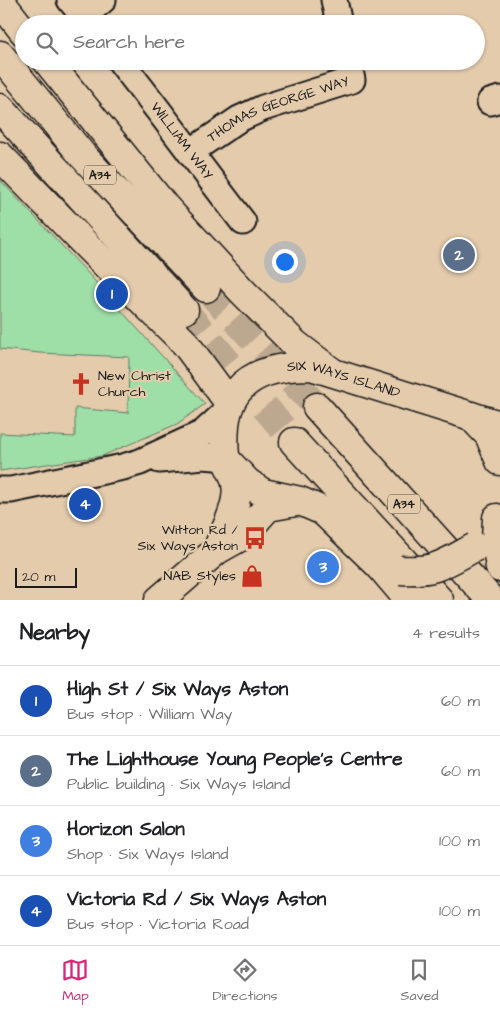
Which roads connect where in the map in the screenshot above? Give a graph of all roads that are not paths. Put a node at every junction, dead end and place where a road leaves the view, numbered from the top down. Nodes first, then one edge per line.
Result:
1 (103, 0) edge
2 (334, 0) edge
3 (0, 1) edge
4 (81, 13) edge
5 (338, 15) edge
6 (15, 20) edge
7 (0, 55) edge
8 (54, 70) edge
9 (127, 70) edge
10 (350, 70) edge
11 (0, 108) edge
12 (190, 152) junction
13 (0, 156) edge
14 (242, 222) dead end
15 (206, 288) tunnel mouth
16 (184, 310) tunnel mouth
17 (332, 372) junction
18 (228, 407) junction
19 (317, 407) tunnel mouth
20 (471, 416) junction
21 (500, 425) edge
22 (294, 442) tunnel mouth
23 (227, 460) junction
24 (500, 461) edge
25 (140, 462) junction
26 (0, 490) edge
27 (300, 502) junction
28 (499, 515) edge
29 (217, 550) junction
30 (390, 568) junction
31 (500, 568) edge
32 (159, 600) edge
33 (409, 600) edge
34 (439, 600) edge
35 (491, 600) edge

1 - 4 street
2 - 5 street
3 - 6 main road
7 - 15 main road, A34
8 - 17 main road
9 - 12 street, WILLIAM WAY
10 - 12 street, THOMAS GEORGE WAY
11 - 16 main road, A34
12 - 14 street, WILLIAM WAY
13 - 18 main road
17 - 18 main road, SIX WAYS ISLAND
17 - 20 main road, SIX WAYS ISLAND
18 - 23 main road, SIX WAYS ISLAND
18 - 25 street
19 - 35 main road, A34
20 - 21 main road, SIX WAYS ISLAND
20 - 24 main road
22 - 34 main road, A34
23 - 25 street
23 - 27 main road
23 - 29 main road, SIX WAYS ISLAND
25 - 26 street
27 - 29 main road
27 - 30 main road
28 - 30 main road, bridge
28 - 31 main road
29 - 32 main road
30 - 33 main road

